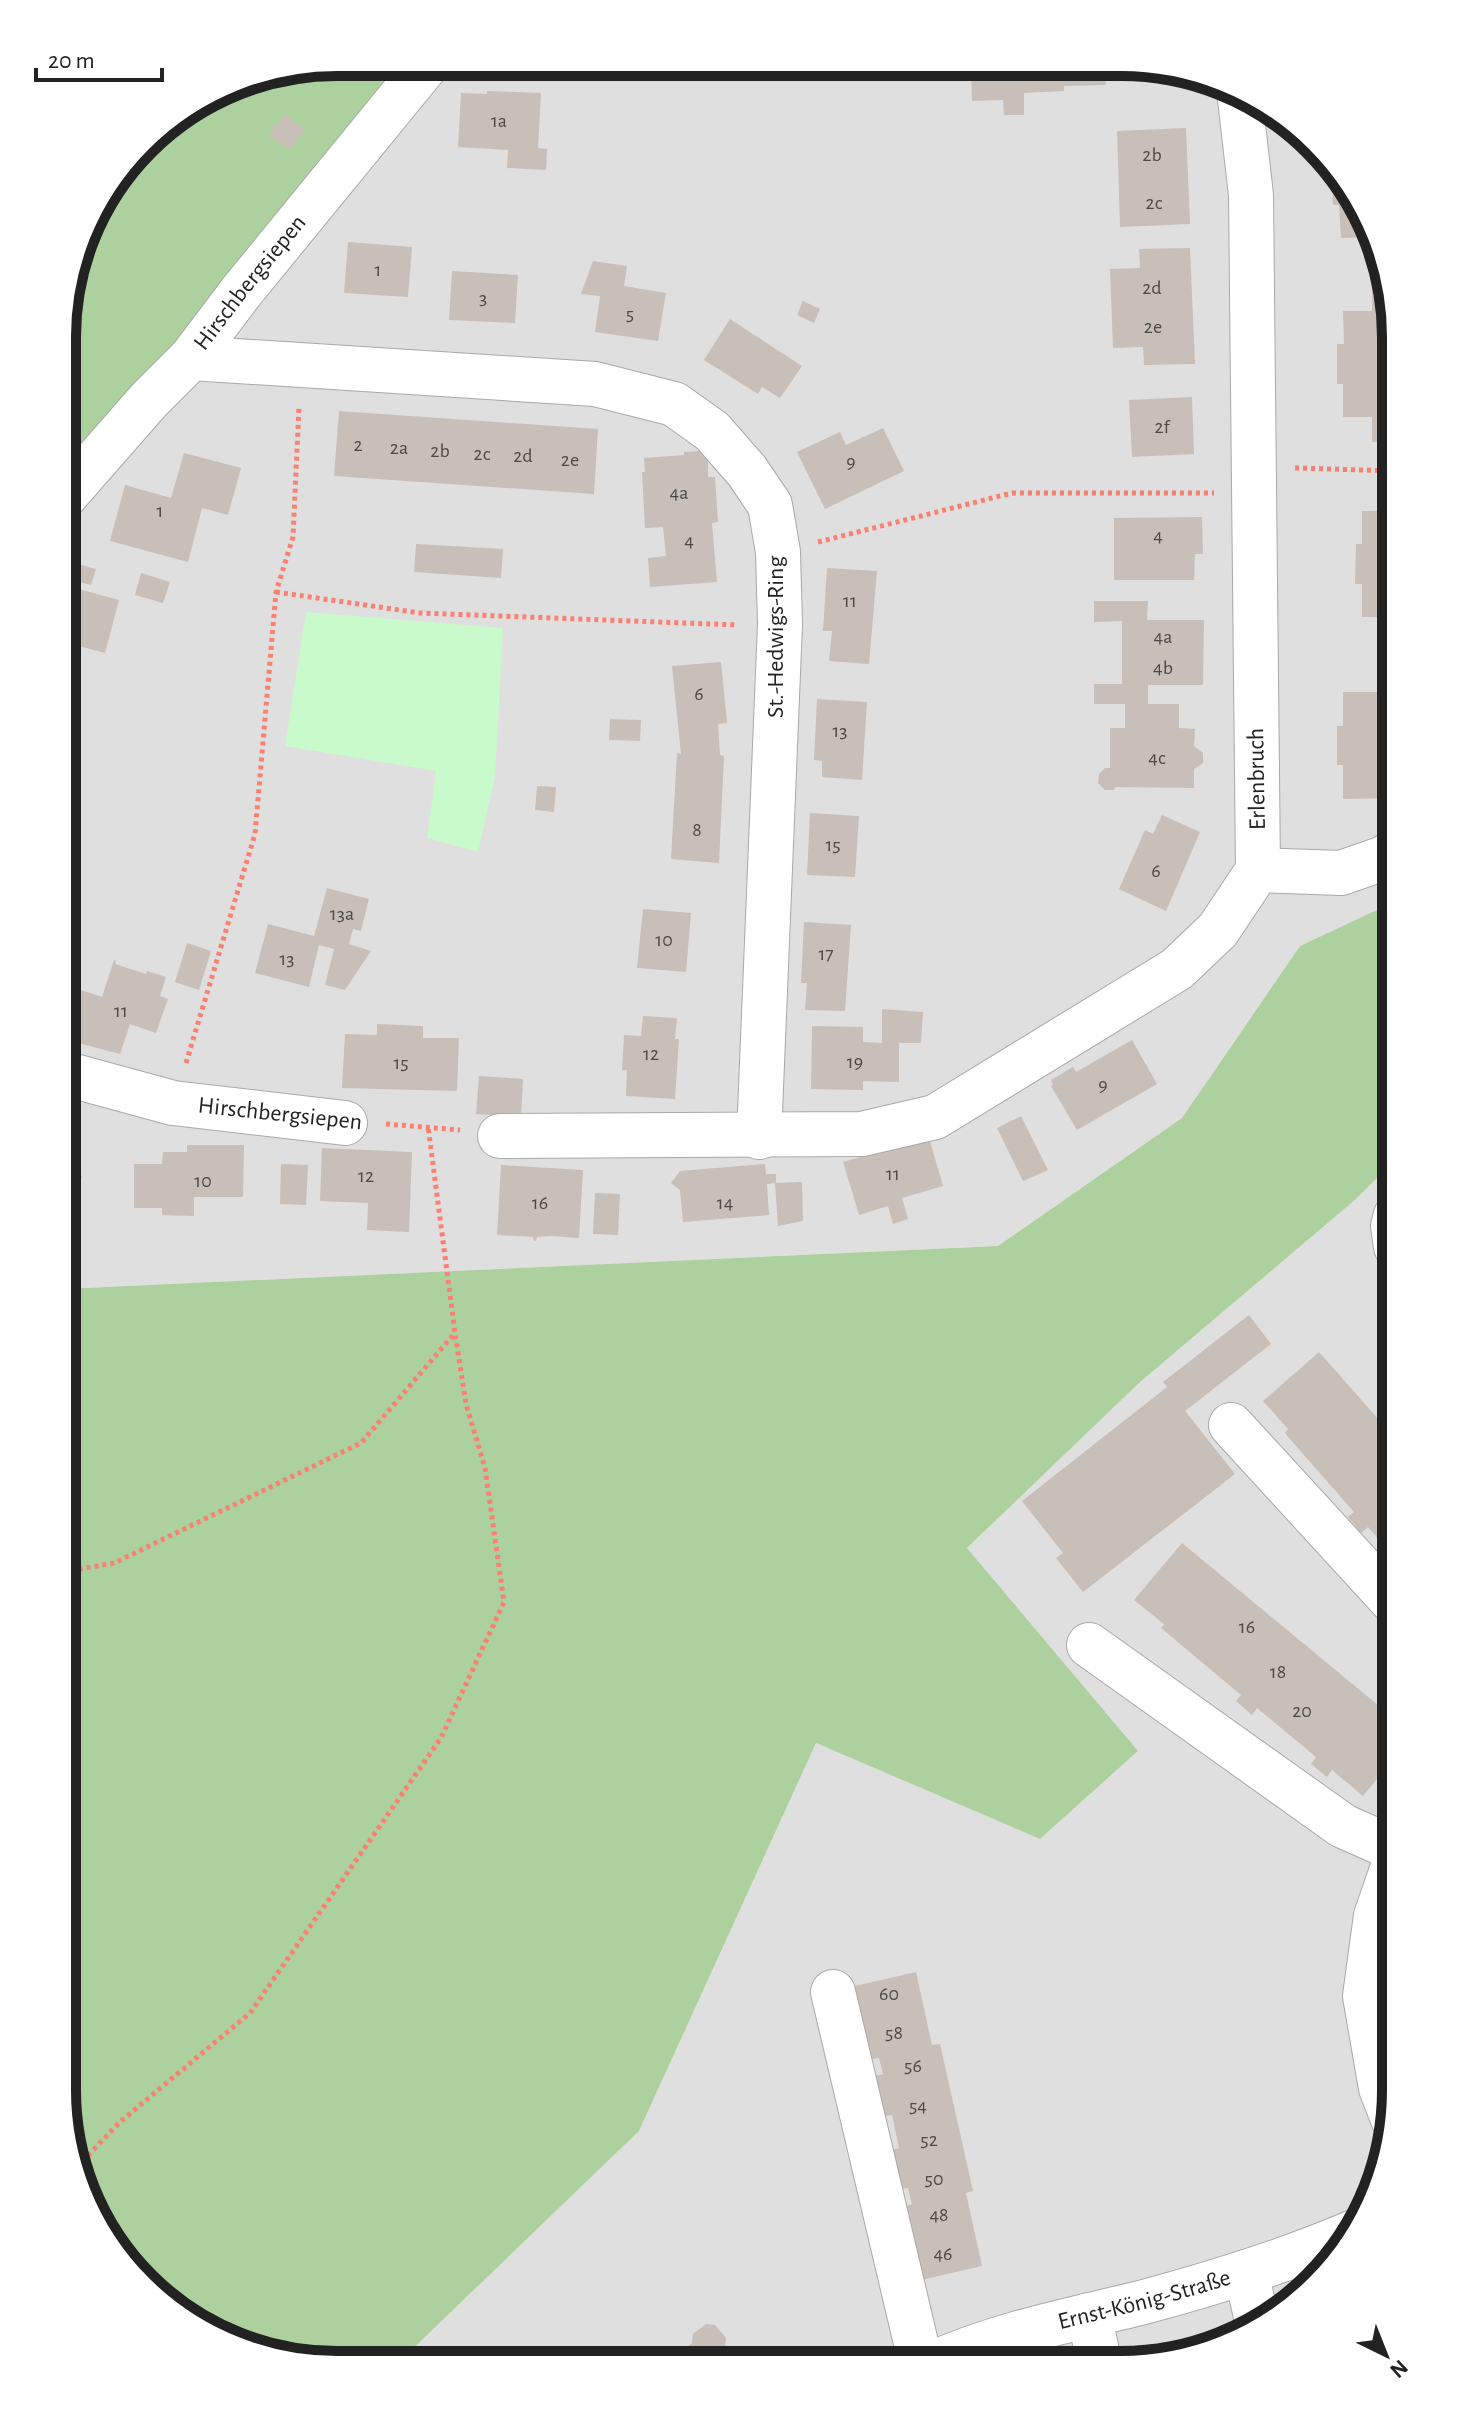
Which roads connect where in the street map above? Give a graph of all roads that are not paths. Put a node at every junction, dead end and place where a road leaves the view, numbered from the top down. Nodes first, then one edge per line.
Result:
1 (417, 77) edge
2 (1241, 106) edge
3 (191, 358) junction
4 (76, 483) edge
5 (1382, 859) edge
6 (1258, 870) junction
7 (76, 1077) edge
8 (345, 1123) road end
9 (500, 1136) road end
10 (759, 1137) junction
11 (1231, 1425) dead end
12 (1381, 1589) edge
13 (1089, 1645) dead end
14 (1381, 1843) edge
15 (1381, 1901) edge
16 (833, 1992) dead end
17 (1381, 2088) edge
18 (1334, 2240) edge
19 (1246, 2272) junction
20 (1255, 2313) edge
21 (1089, 2315) junction
22 (918, 2351) edge
23 (967, 2351) edge
24 (1097, 2351) edge

1 - 3 street, Hirschbergsiepen
2 - 6 street, Erlenbruch
3 - 4 street, Hirschbergsiepen
3 - 10 street, St.-Hedwigs-Ring
5 - 6 street
6 - 10 street
7 - 8 street, Hirschbergsiepen
9 - 10 street
11 - 12 street
13 - 14 street
15 - 17 street
16 - 22 street
18 - 19 street, Ernst-König-Straße
19 - 20 street
19 - 21 street, Ernst-König-Straße
21 - 23 street, Ernst-König-Straße
21 - 24 street

